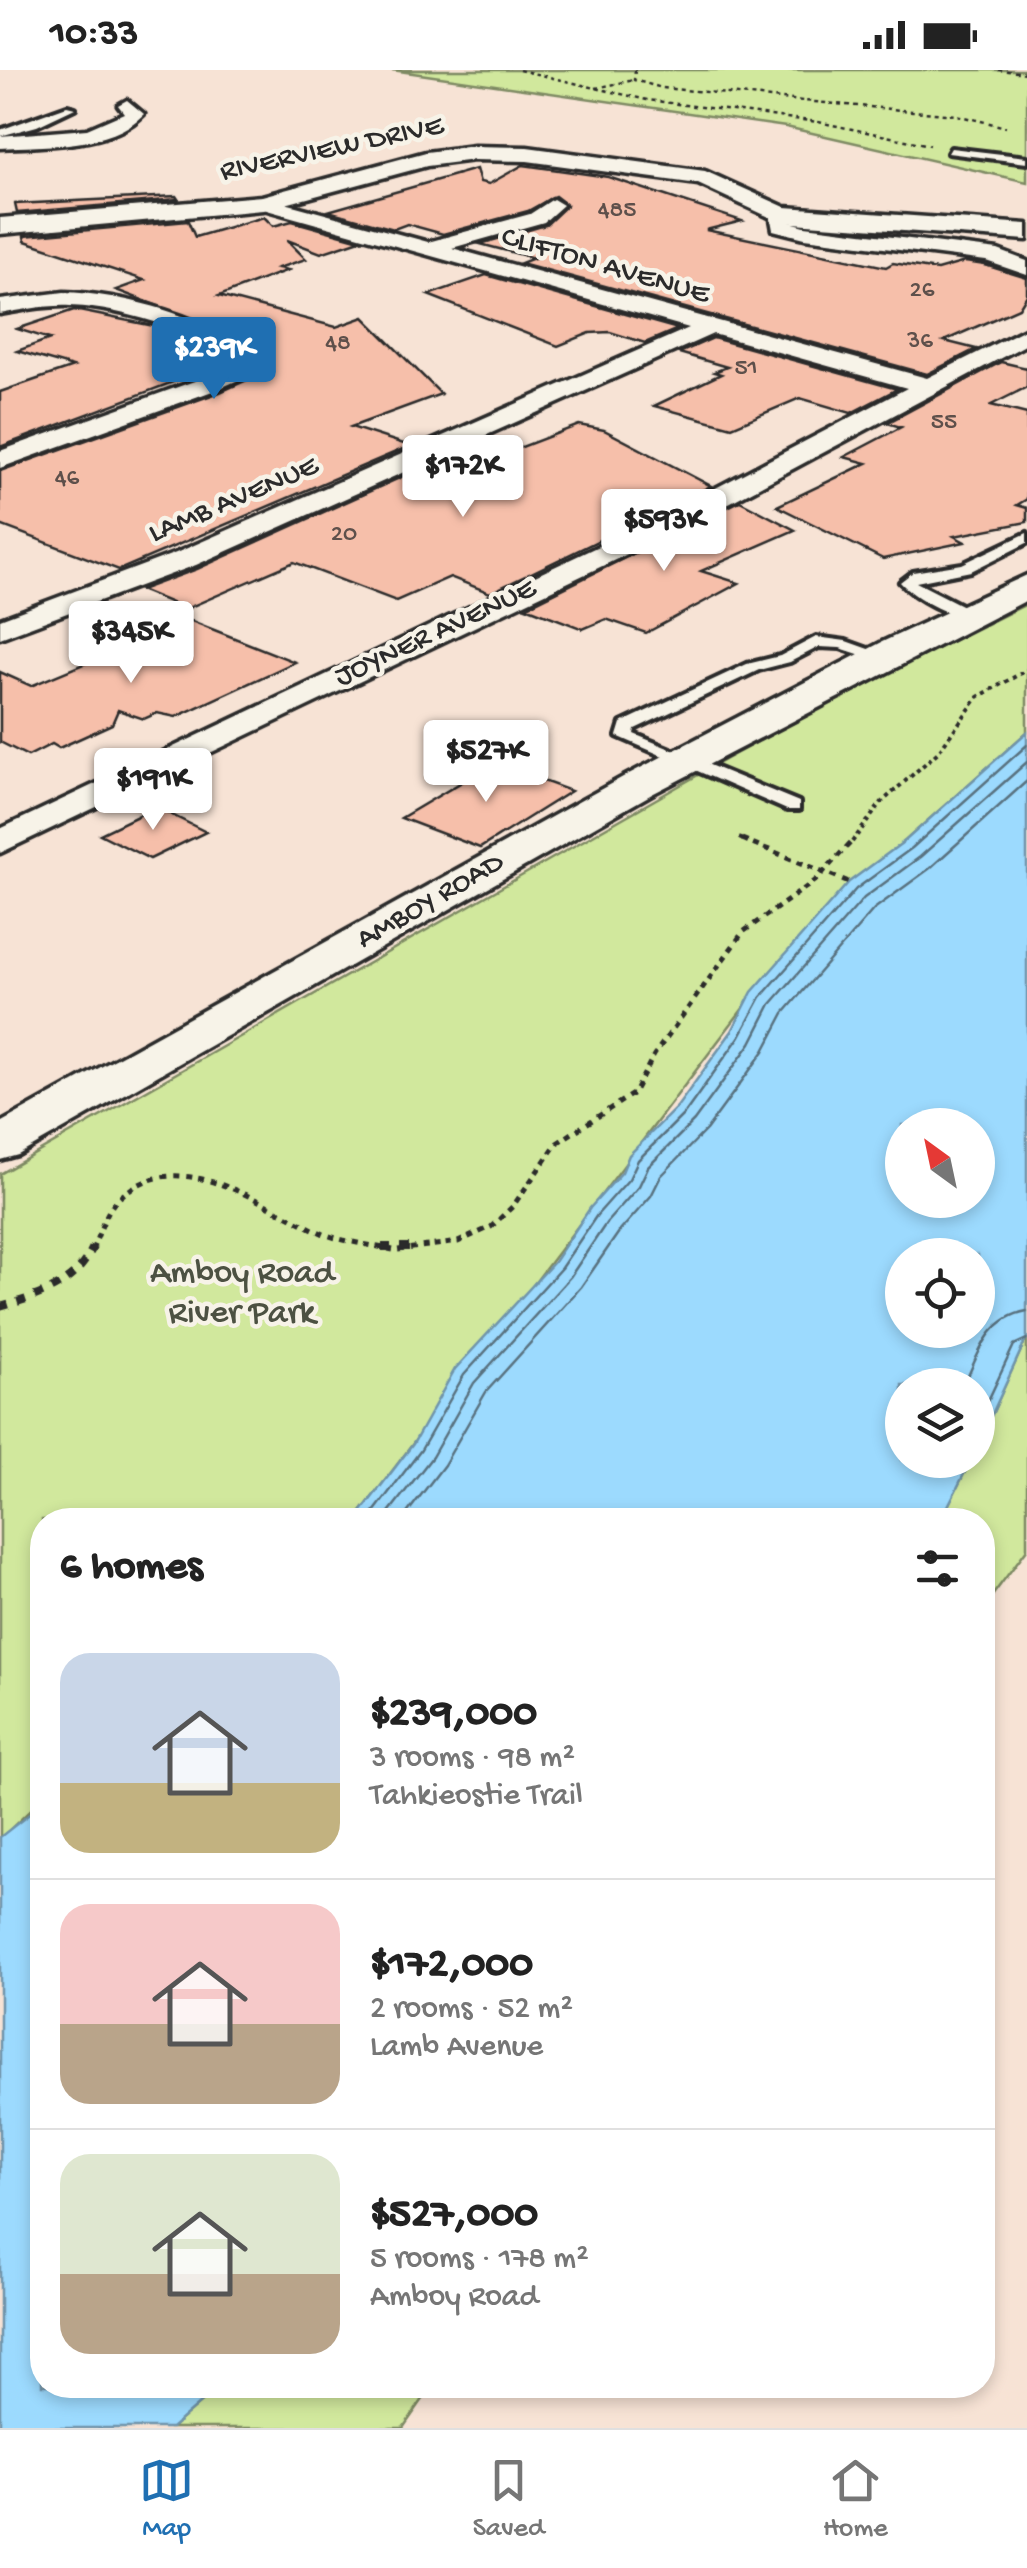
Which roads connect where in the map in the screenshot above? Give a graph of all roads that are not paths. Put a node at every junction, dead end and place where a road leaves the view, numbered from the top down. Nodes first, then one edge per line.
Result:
1 (127, 105) dead end
2 (70, 108) dead end
3 (0, 133) edge
4 (0, 142) edge
5 (950, 151) road end
6 (1027, 160) edge
7 (263, 204) junction
8 (553, 204) dead end
9 (780, 214) junction
10 (0, 226) edge
11 (1027, 232) edge
12 (428, 249) junction
13 (1027, 268) edge
14 (0, 306) edge
15 (710, 327) junction
16 (1027, 335) edge
17 (932, 387) junction
18 (0, 460) edge
19 (1027, 537) edge
20 (1027, 586) edge
21 (968, 614) junction
22 (0, 629) edge
23 (880, 656) junction
24 (682, 760) junction
25 (794, 806) dead end
26 (0, 842) edge
27 (0, 1144) edge

1 - 4 street
2 - 3 lane
5 - 6 lane
7 - 9 street, RIVERVIEW DRIVE
7 - 10 street, RIVERVIEW DRIVE
7 - 12 street, CLIFTON AVENUE
8 - 12 street
9 - 11 street, RIVERVIEW DRIVE
9 - 13 street
12 - 15 street, CLIFTON AVENUE
14 - 18 street
15 - 17 street, CLIFTON AVENUE
15 - 22 street, LAMB AVENUE
16 - 17 street, JOYNER AVENUE
17 - 26 street, JOYNER AVENUE
19 - 21 lane
20 - 21 street, AMBOY ROAD
21 - 23 street, AMBOY ROAD
23 - 24 street, AMBOY ROAD
23 - 24 lane
24 - 25 lane
24 - 27 street, AMBOY ROAD

